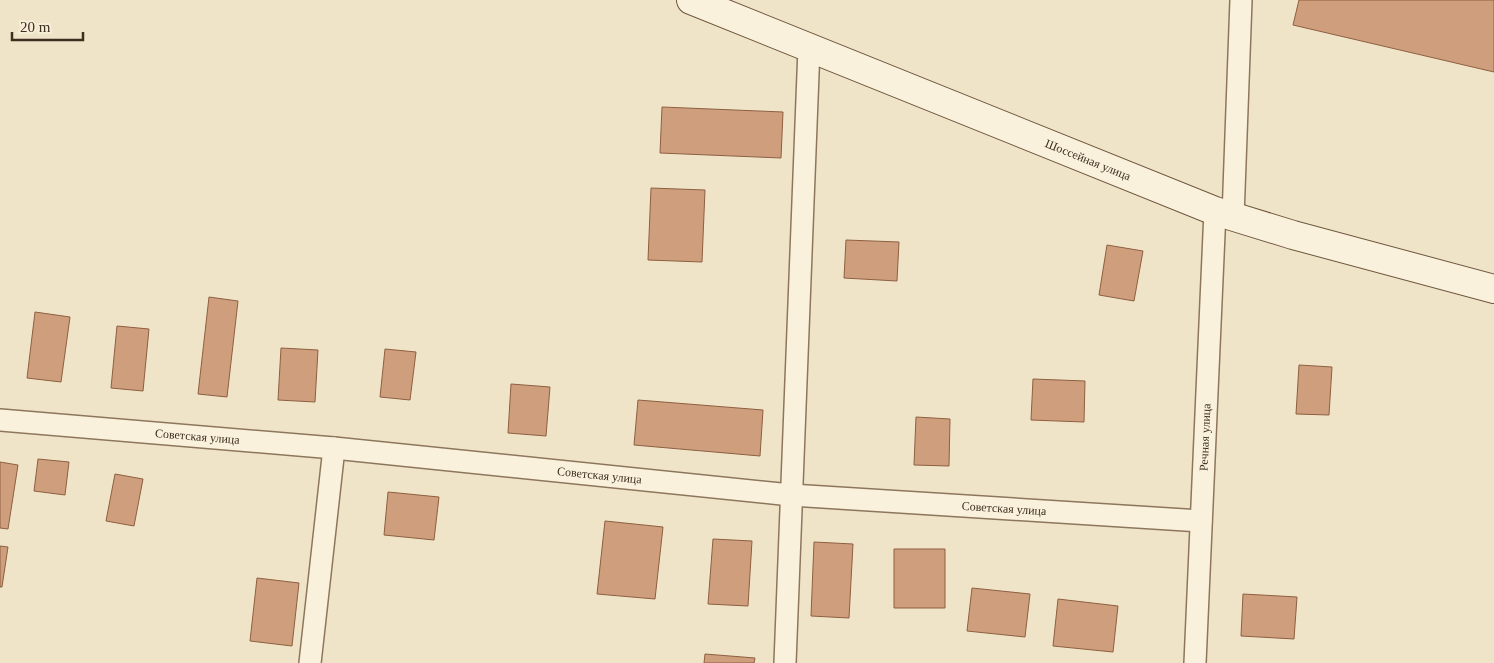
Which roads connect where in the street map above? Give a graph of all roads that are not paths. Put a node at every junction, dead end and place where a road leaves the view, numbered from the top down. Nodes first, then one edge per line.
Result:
1 (690, 0) edge
2 (1241, 0) edge
3 (809, 48) junction
4 (1224, 214) junction
5 (1494, 289) edge
6 (0, 420) edge
7 (334, 448) junction
8 (791, 496) junction
9 (1201, 521) junction
10 (310, 663) edge
11 (785, 663) edge
12 (1195, 663) edge

1 - 3 main road, Шоссейная улица
2 - 4 street, Речная улица
3 - 4 main road, Шоссейная улица
3 - 8 street
4 - 5 main road, Шоссейная улица
4 - 9 street, Речная улица
6 - 7 street, Советская улица
7 - 8 street, Советская улица
7 - 10 street
8 - 9 street, Советская улица
8 - 11 street
9 - 12 street, Речная улица

